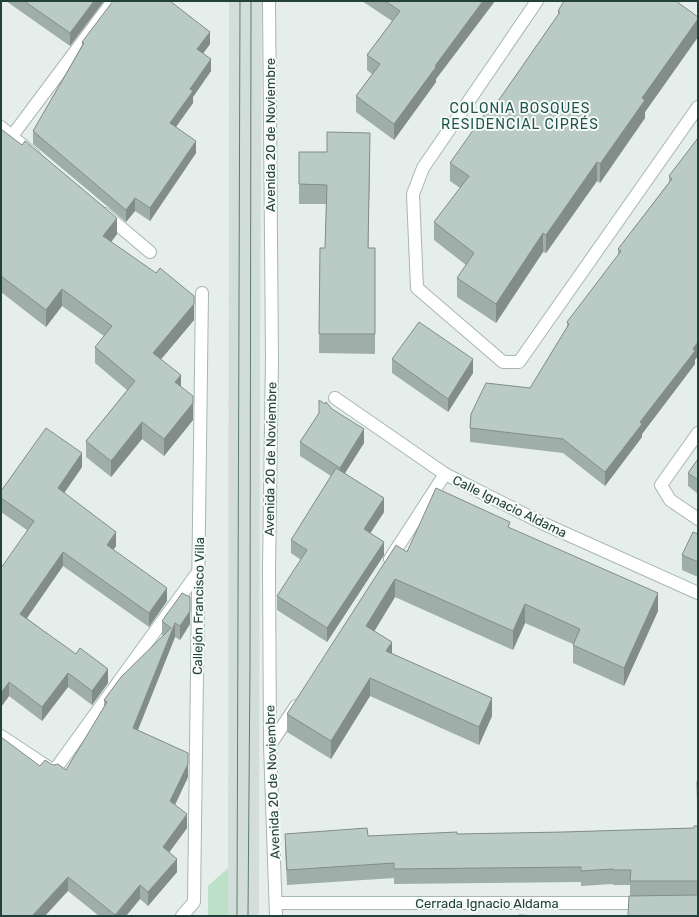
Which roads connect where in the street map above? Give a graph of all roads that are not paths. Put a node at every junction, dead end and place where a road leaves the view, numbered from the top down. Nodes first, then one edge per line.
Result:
1 (112, 1) edge
2 (269, 1) edge
3 (537, 1) edge
4 (698, 107) edge
5 (1, 127) edge
6 (12, 136) junction
7 (42, 162) edge
8 (96, 207) edge
9 (150, 252) dead end
10 (202, 293) dead end
11 (335, 398) dead end
12 (698, 433) edge
13 (445, 474) junction
14 (698, 519) edge
15 (385, 567) edge
16 (198, 572) junction
17 (698, 593) edge
18 (300, 699) edge
19 (1, 736) edge
20 (270, 745) junction
21 (276, 903) junction
22 (658, 903) edge
23 (182, 916) edge
24 (276, 916) edge

1 - 6 street
2 - 20 street, Avenida 20 de Noviembre
3 - 4 street
5 - 6 street
6 - 7 street
8 - 9 street
10 - 16 street, Callejón Francisco Villa
11 - 13 street, Calle Ignacio Aldama
12 - 14 street
13 - 15 street
13 - 17 street, Calle Ignacio Aldama
16 - 19 street
16 - 23 street, Callejón Francisco Villa
18 - 20 street
20 - 21 street, Avenida 20 de Noviembre
21 - 22 street, Cerrada Ignacio Aldama
21 - 24 street, Avenida 20 de Noviembre

